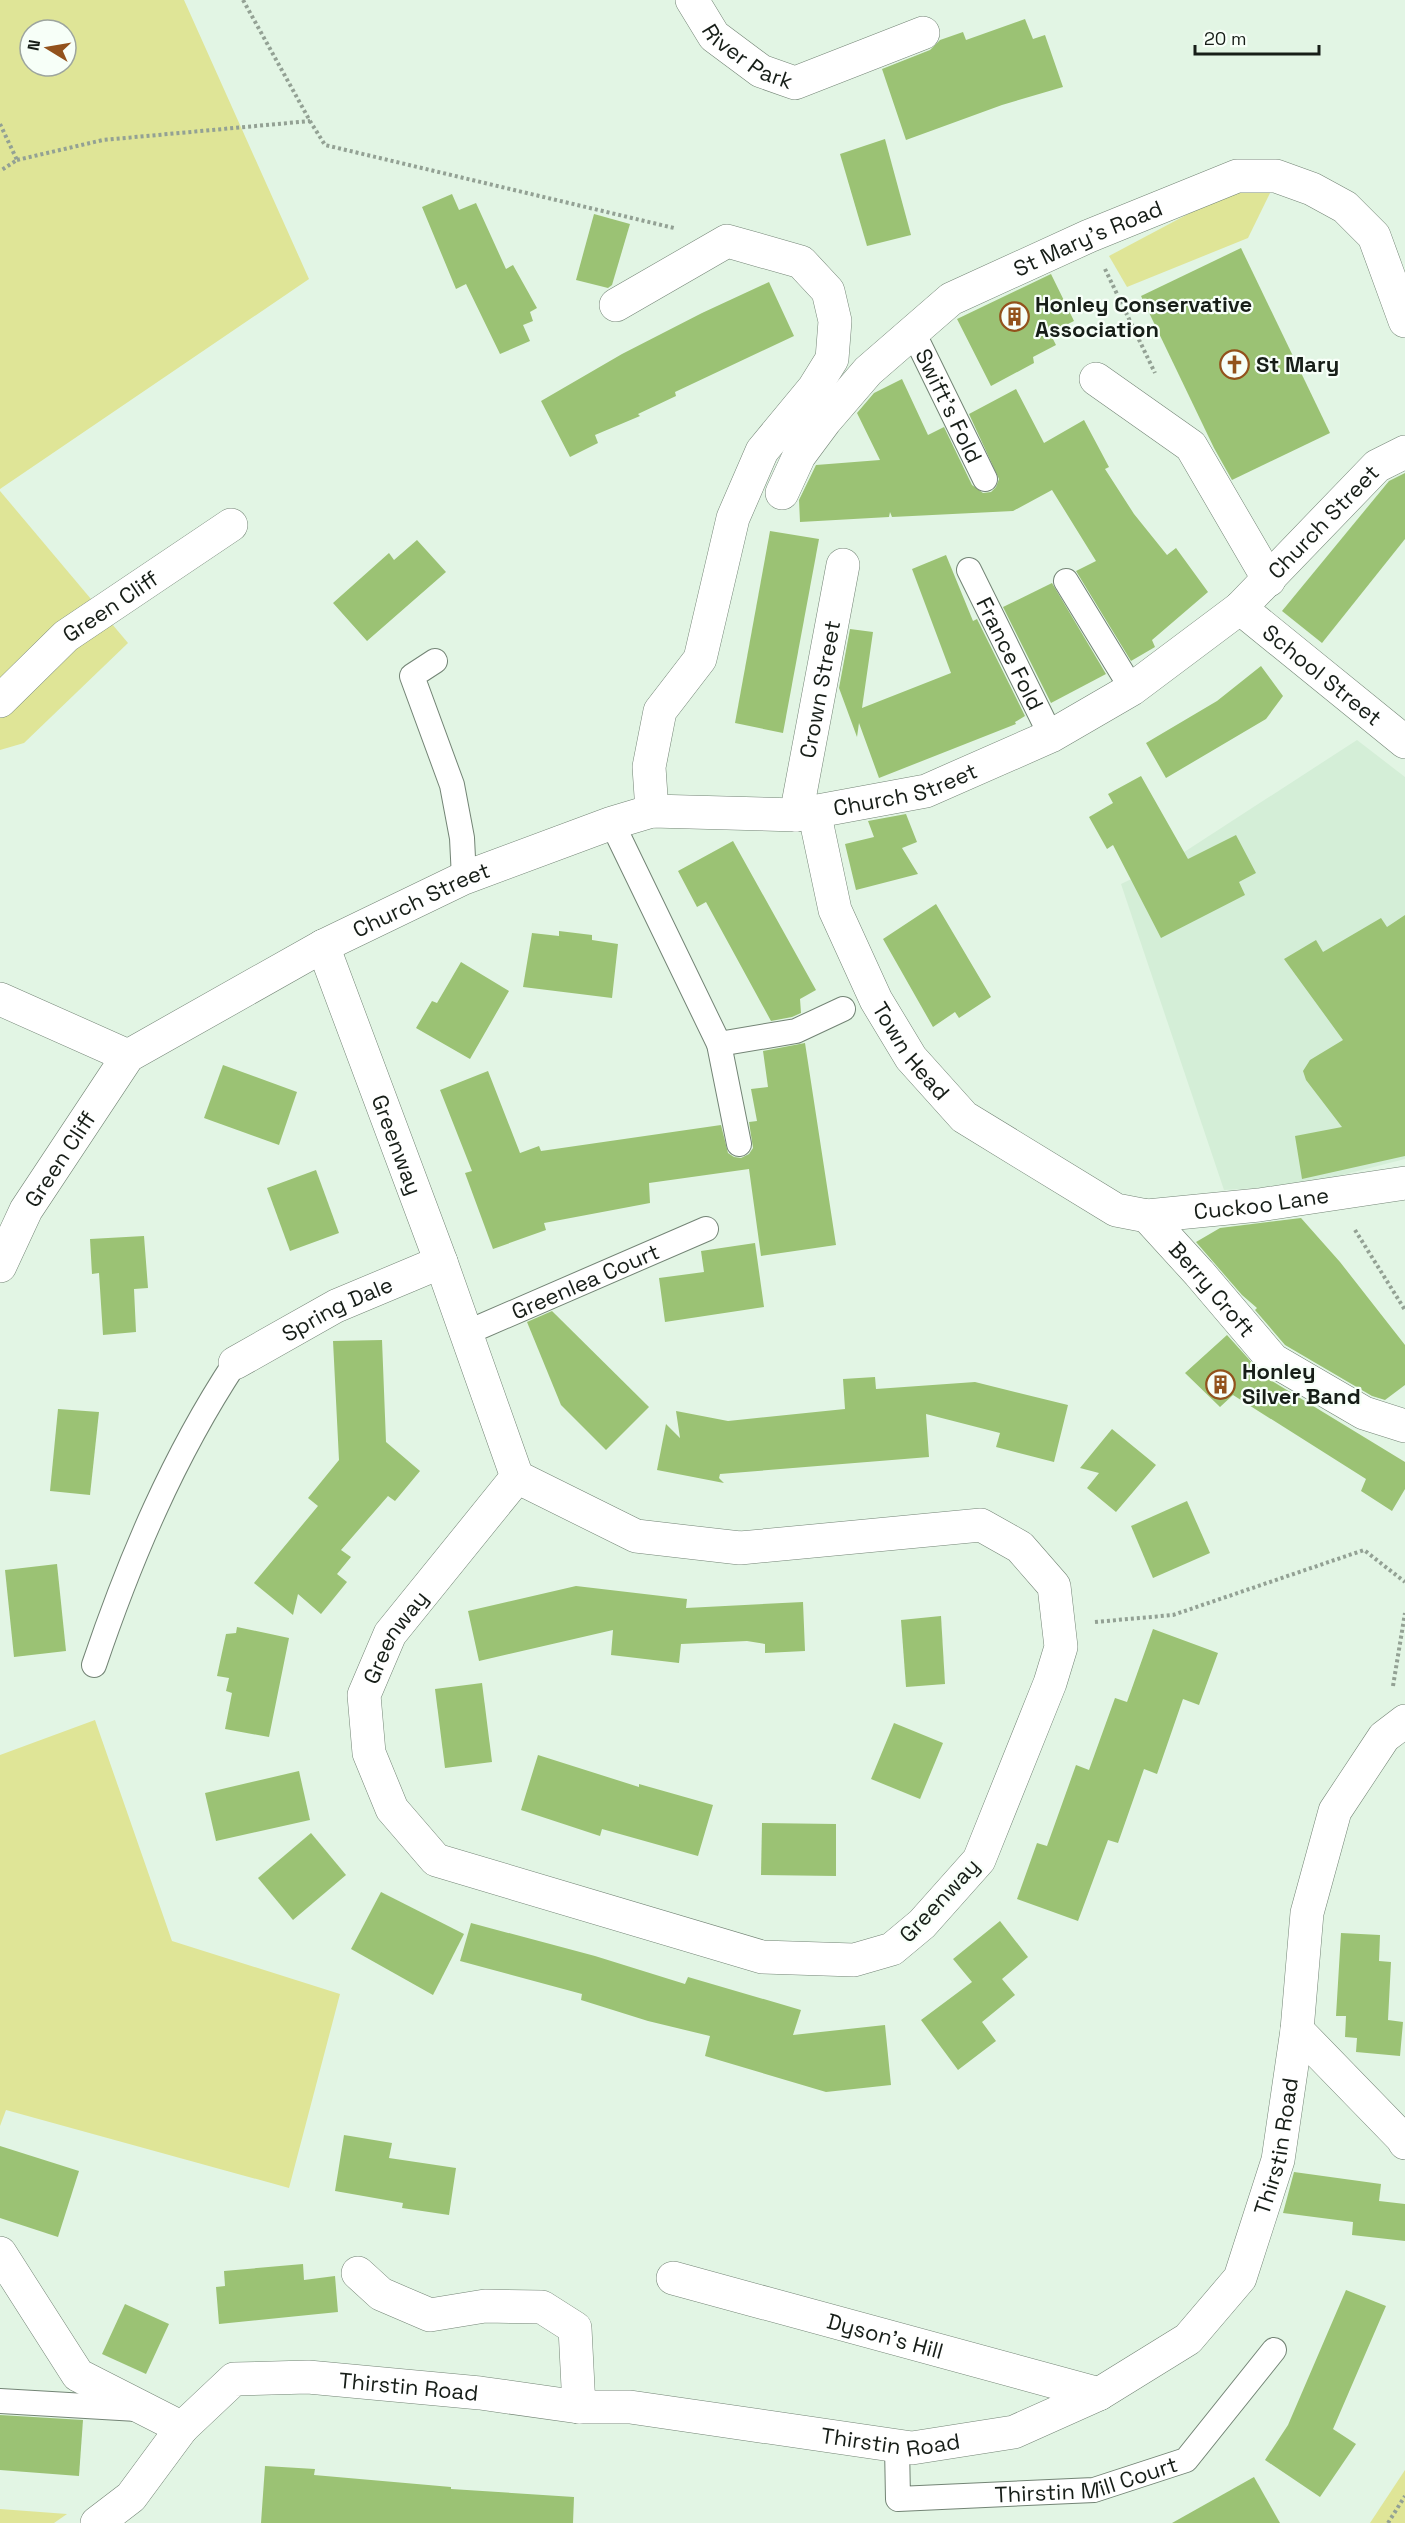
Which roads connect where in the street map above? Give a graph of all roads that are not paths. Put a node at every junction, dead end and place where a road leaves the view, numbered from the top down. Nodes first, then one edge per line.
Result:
1 (692, 0) edge
2 (923, 33) dead end
3 (616, 304) dead end
4 (1405, 321) edge
5 (913, 332) junction
6 (1096, 379) dead end
7 (1405, 452) edge
8 (985, 478) dead end
9 (782, 493) dead end
10 (231, 525) dead end
11 (843, 565) dead end
12 (969, 570) dead end
13 (1269, 580) junction
14 (1066, 581) dead end
15 (1240, 608) junction
16 (435, 661) dead end
17 (1132, 689) junction
18 (0, 701) edge
19 (1051, 736) junction
20 (1405, 742) edge
21 (652, 811) junction
22 (805, 813) junction
23 (612, 823) junction
24 (464, 878) junction
25 (324, 946) junction
26 (0, 999) edge
27 (843, 1009) dead end
28 (719, 1044) junction
29 (128, 1056) junction
30 (739, 1144) dead end
31 (1405, 1183) edge
32 (1132, 1213) junction
33 (706, 1229) dead end
34 (441, 1262) junction
35 (0, 1266) edge
36 (466, 1333) junction
37 (235, 1363) joint
38 (1405, 1426) edge
39 (517, 1477) junction
40 (94, 1665) dead end
41 (1395, 1729) edge
42 (1297, 2030) junction
43 (1405, 2143) edge
44 (0, 2253) edge
45 (358, 2273) dead end
46 (673, 2278) dead end
47 (1274, 2350) dead end
48 (1099, 2394) junction
49 (0, 2401) edge
50 (579, 2407) junction
51 (142, 2410) junction
52 (182, 2428) junction
53 (897, 2446) junction
54 (97, 2523) edge

1 - 2 street, River Park
3 - 21 street
4 - 5 street, St Mary's Road
5 - 8 lane, Swift's Fold
5 - 9 street, St Mary's Road
6 - 13 street
7 - 13 street, Church Street
10 - 18 street, Green Cliff
11 - 22 street, Crown Street
12 - 19 lane, France Fold
13 - 15 street, Church Street
14 - 17 lane
15 - 17 street, Church Street
15 - 20 street, School Street
16 - 24 lane
17 - 19 street, Church Street
19 - 22 street, Church Street
21 - 22 street, Church Street
21 - 23 street, Church Street
22 - 32 street, Town Head
23 - 24 street, Church Street
23 - 28 lane
24 - 25 street, Church Street
25 - 29 street, Green Cliff
25 - 34 street, Greenway
26 - 29 street
27 - 28 lane
28 - 30 lane
29 - 35 street, Green Cliff
31 - 32 street, Cuckoo Lane
32 - 38 street, Berry Croft
33 - 36 lane, Greenlea Court
34 - 36 street, Greenway
34 - 37 street, Spring Dale
36 - 39 street, Greenway
37 - 40 lane
39 - 39 street, Greenway
41 - 42 street, Thirstin Road
42 - 43 street
42 - 48 street, Thirstin Road
44 - 51 street
45 - 50 street
46 - 48 street, Dyson's Hill
47 - 53 lane, Thirstin Mill Court
48 - 53 street, Thirstin Road
49 - 51 lane
50 - 52 street, Thirstin Road
50 - 53 street, Thirstin Road
51 - 52 street
52 - 54 street, Thirstin Road

